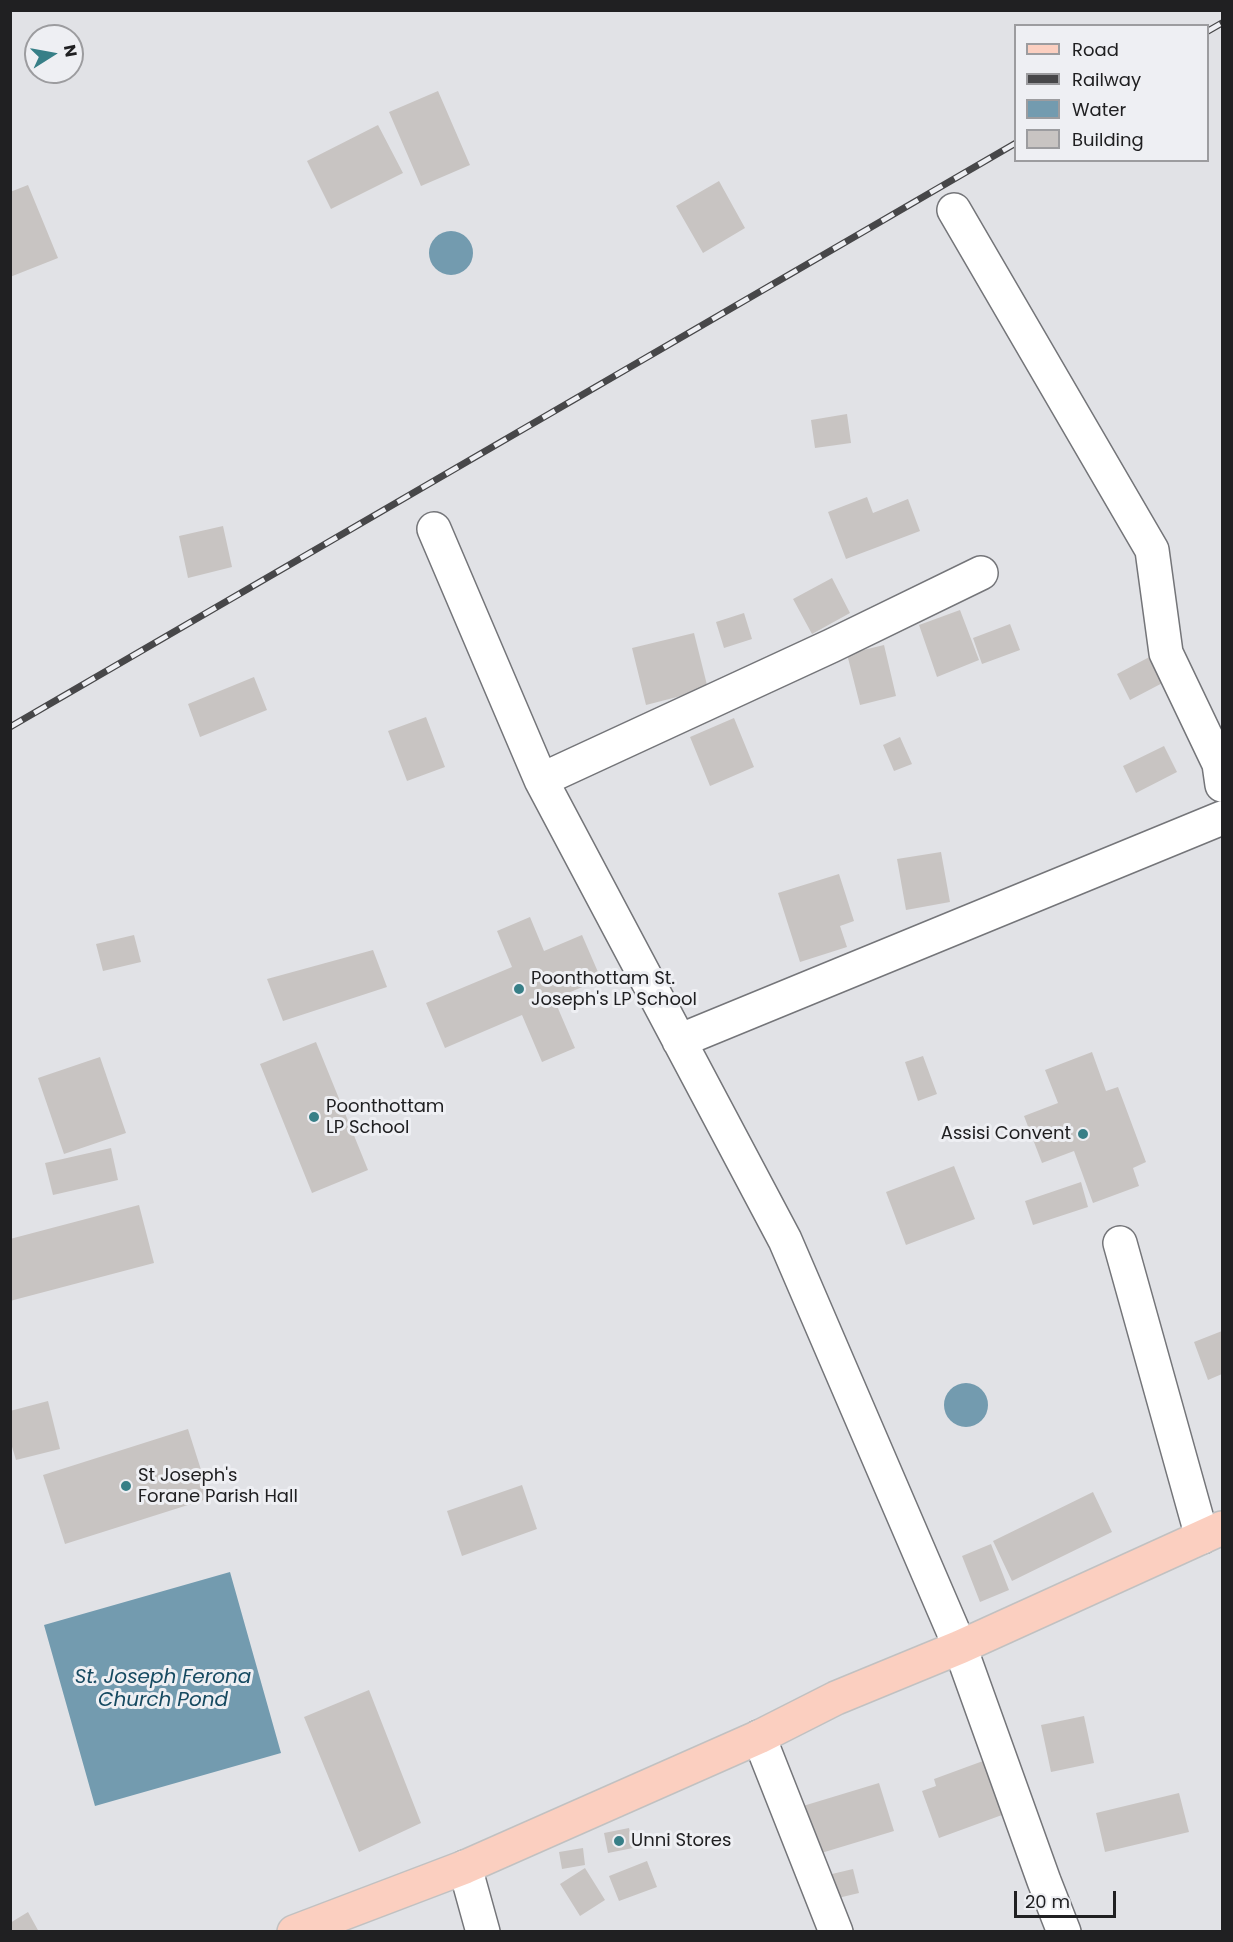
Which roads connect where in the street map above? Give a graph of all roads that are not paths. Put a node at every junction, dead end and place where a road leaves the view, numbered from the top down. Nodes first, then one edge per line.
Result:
1 (954, 210) dead end
2 (434, 529) dead end
3 (981, 573) dead end
4 (541, 780) junction
5 (1222, 785) edge
6 (1222, 818) edge
7 (679, 1041) junction
8 (1120, 1243) dead end
9 (1212, 1533) edge
10 (960, 1647) junction
11 (759, 1737) junction
12 (465, 1867) junction
13 (294, 1932) edge
14 (483, 1932) edge
15 (836, 1932) edge
16 (1064, 1932) edge

1 - 5 street
2 - 4 street
3 - 4 street
4 - 7 street
6 - 7 street
7 - 10 street
8 - 9 street
9 - 10 main road
10 - 11 main road
10 - 16 street
11 - 12 main road
11 - 15 street
12 - 13 main road
12 - 14 street

